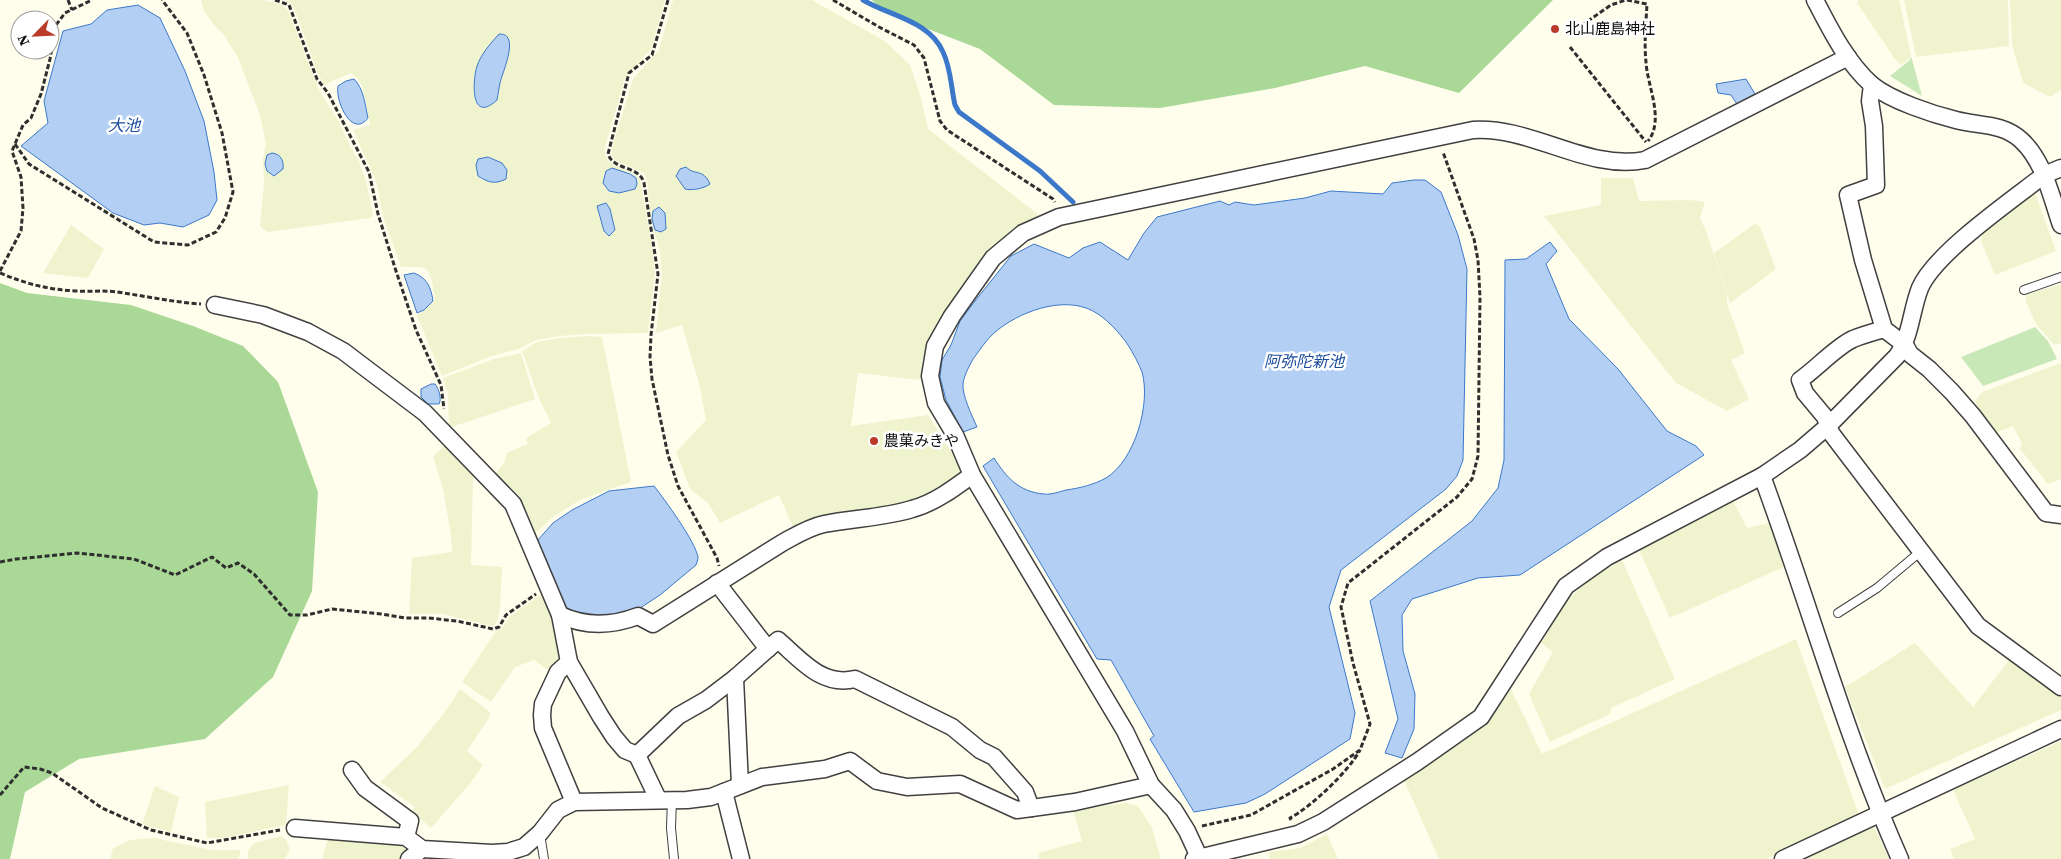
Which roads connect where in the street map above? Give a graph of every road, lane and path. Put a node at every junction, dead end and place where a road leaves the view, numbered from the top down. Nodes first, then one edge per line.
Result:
1 (68, 0) edge
2 (92, 0) edge
3 (162, 0) edge
4 (275, 0) edge
5 (668, 0) edge
6 (833, 0) edge
7 (1626, 0) edge
8 (1815, 0) edge
9 (72, 10) junction
10 (1569, 34) dead end
11 (1570, 48) dead end
12 (1848, 57) junction
13 (1872, 85) junction
14 (15, 144) junction
15 (1650, 149) junction
16 (1448, 165) dead end
17 (2061, 168) edge
18 (2044, 175) junction
19 (1059, 217) junction
20 (2061, 225) edge
21 (0, 272) edge
22 (2061, 277) edge
23 (2024, 290) dead end
24 (214, 305) joint
25 (1884, 329) junction
26 (1905, 345) junction
27 (1828, 426) junction
28 (441, 430) junction
29 (972, 475) junction
30 (1762, 476) junction
31 (2061, 515) edge
32 (1920, 552) junction
33 (0, 562) edge
34 (717, 583) junction
35 (546, 586) junction
36 (1838, 614) dead end
37 (560, 616) junction
38 (768, 649) junction
39 (569, 662) junction
40 (736, 678) junction
41 (2061, 687) edge
42 (2061, 729) edge
43 (1360, 750) junction
44 (637, 755) junction
45 (352, 770) dead end
46 (740, 785) junction
47 (1151, 785) junction
48 (724, 792) junction
49 (0, 796) edge
50 (665, 799) junction
51 (574, 802) junction
52 (1031, 808) junction
53 (1880, 813) junction
54 (1199, 827) dead end
55 (295, 828) joint
56 (540, 833) junction
57 (1298, 834) junction
58 (406, 837) junction
59 (416, 854) edge
60 (544, 859) edge
61 (674, 859) edge
62 (741, 859) edge
63 (1198, 859) edge
64 (1783, 859) edge
65 (1900, 859) edge

1 - 9 path
2 - 9 path
3 - 14 path
4 - 28 path
5 - 34 path
6 - 19 path
7 - 10 path
7 - 15 path
8 - 12 street
9 - 14 path
11 - 15 path
12 - 13 street
12 - 15 street
13 - 18 street
13 - 25 street
14 - 21 path
15 - 19 street
16 - 43 path
17 - 18 street
18 - 20 street
18 - 26 street
19 - 29 street
21 - 24 path
22 - 23 lane
24 - 28 street
25 - 26 street
25 - 27 street
26 - 27 street
26 - 31 street
27 - 30 street
27 - 32 street
28 - 35 street
29 - 34 street
29 - 47 street
30 - 53 street
30 - 57 street
32 - 36 lane
32 - 41 street
33 - 35 path
34 - 37 street
34 - 38 street
35 - 37 street
37 - 39 street
38 - 40 street
38 - 52 street
39 - 44 street
39 - 51 street
40 - 44 street
40 - 46 street
42 - 53 street
43 - 54 path
43 - 57 path
44 - 50 street
45 - 58 street
46 - 48 street
46 - 52 street
47 - 52 street
47 - 63 street
48 - 50 street
48 - 62 street
49 - 55 path
50 - 51 street
50 - 61 lane
51 - 56 street
53 - 64 street
53 - 65 street
55 - 58 street
56 - 59 street
56 - 60 lane
57 - 63 street
58 - 59 street

